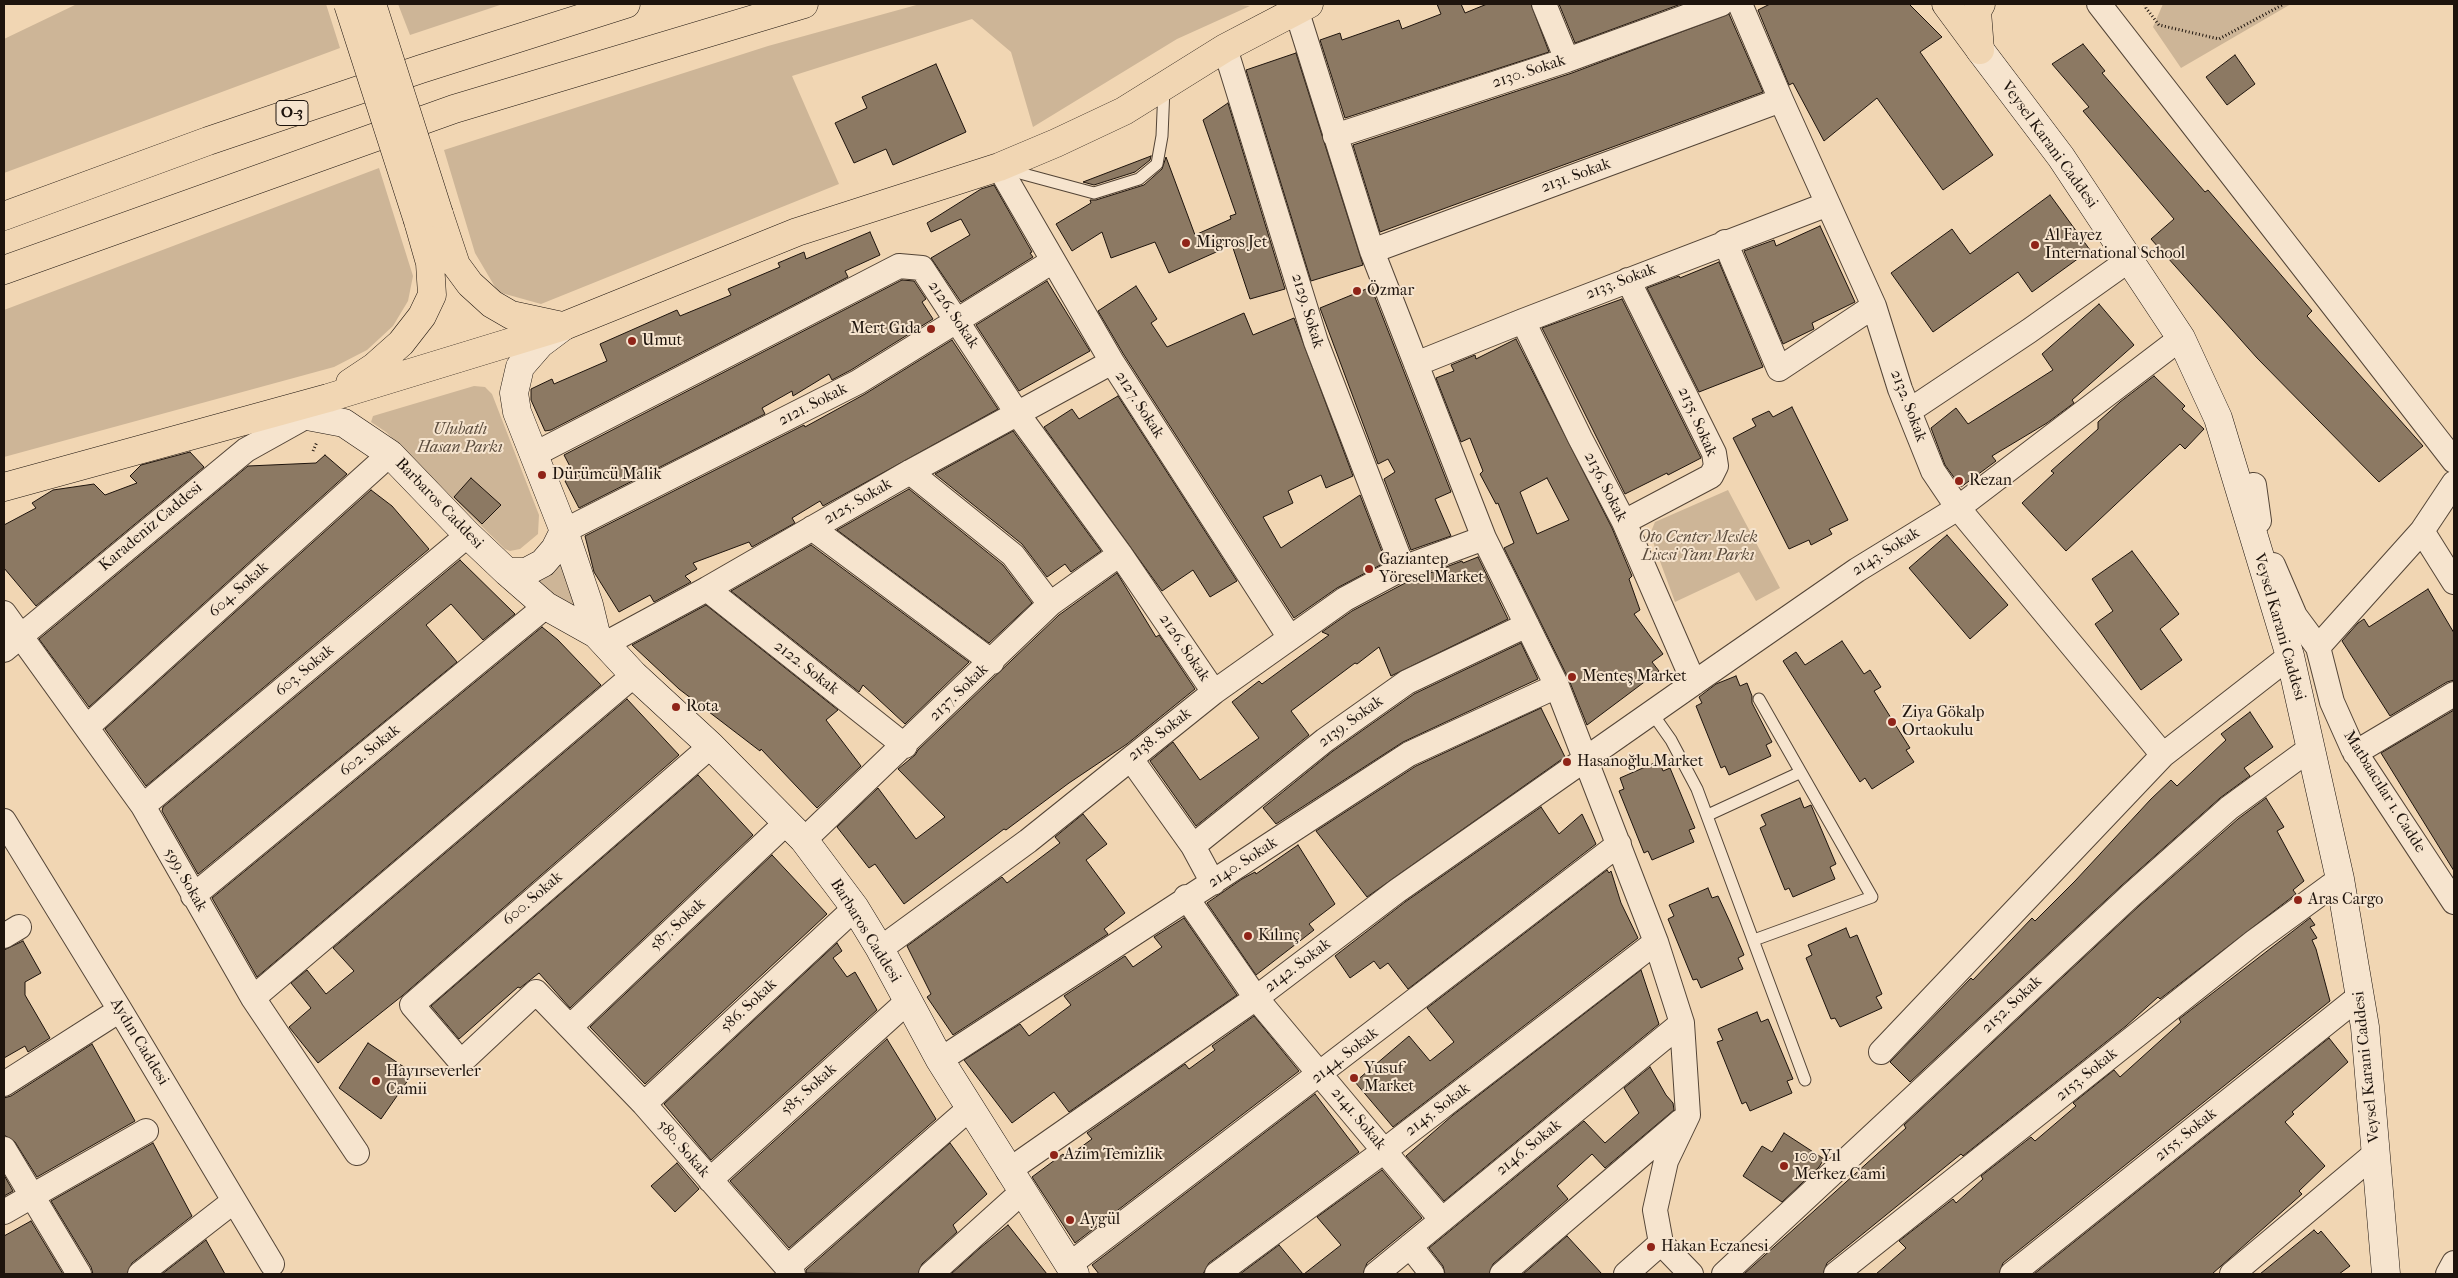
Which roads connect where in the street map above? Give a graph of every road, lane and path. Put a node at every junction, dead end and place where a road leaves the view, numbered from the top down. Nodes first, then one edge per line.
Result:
1 (356, 4) edge
2 (609, 4) edge
3 (626, 4) edge
4 (804, 4) edge
5 (1544, 4) edge
6 (1721, 4) edge
7 (1740, 4) edge
8 (1946, 4) edge
9 (1981, 4) edge
10 (2099, 4) edge
11 (2146, 4) edge
12 (2284, 4) edge
13 (1303, 7) edge
14 (583, 16) junction
15 (1226, 48) junction
16 (1980, 50) junction
17 (1566, 60) junction
18 (1164, 86) junction
19 (1781, 100) junction
20 (1335, 136) junction
21 (999, 167) junction
22 (1828, 204) junction
23 (4, 216) edge
24 (429, 217) junction
25 (1725, 242) junction
26 (1372, 252) junction
27 (2129, 260) junction
28 (1053, 261) junction
29 (4, 270) edge
30 (1628, 280) junction
31 (1874, 306) junction
32 (957, 320) junction
33 (1523, 321) junction
34 (564, 326) junction
35 (2181, 338) junction
36 (1112, 362) junction
37 (1416, 364) junction
38 (328, 398) junction
39 (1909, 411) junction
40 (1017, 413) junction
41 (266, 414) junction
42 (307, 416) junction
43 (390, 454) junction
44 (535, 454) junction
45 (2454, 461) edge
46 (910, 472) junction
47 (2454, 483) edge
48 (2254, 485) dead end
49 (4, 486) edge
50 (1958, 508) junction
51 (1624, 522) junction
52 (812, 528) junction
53 (564, 531) junction
54 (2422, 531) junction
55 (468, 535) junction
56 (1484, 538) junction
57 (1120, 554) junction
58 (1403, 568) junction
59 (507, 572) junction
60 (2454, 582) edge
61 (708, 589) junction
62 (1050, 604) junction
63 (546, 606) junction
64 (4, 613) edge
65 (1527, 624) junction
66 (1290, 638) junction
67 (601, 639) junction
68 (12, 643) edge
69 (2318, 647) junction
70 (2290, 656) junction
71 (992, 662) junction
72 (634, 675) junction
73 (1694, 683) junction
74 (1558, 686) junction
75 (1214, 692) junction
76 (2454, 694) edge
77 (1759, 699) dead end
78 (1652, 713) junction
79 (87, 727) junction
80 (711, 746) junction
81 (905, 746) junction
82 (2311, 748) junction
83 (2355, 753) junction
84 (2163, 755) junction
85 (1131, 758) junction
86 (1586, 760) junction
87 (1799, 773) junction
88 (143, 806) junction
89 (1708, 815) junction
90 (4, 821) edge
91 (795, 831) junction
92 (1619, 844) junction
93 (1193, 846) junction
94 (2340, 880) junction
95 (1213, 883) junction
96 (193, 896) junction
97 (1186, 897) junction
98 (2454, 902) edge
99 (855, 908) junction
100 (1754, 940) junction
101 (1656, 942) junction
102 (880, 949) junction
103 (2360, 996) junction
104 (253, 998) junction
105 (1256, 998) junction
106 (908, 1001) junction
107 (120, 1010) junction
108 (1682, 1023) junction
109 (570, 1027) junction
110 (1881, 1052) dead end
111 (940, 1060) junction
112 (461, 1062) joint
113 (1320, 1075) junction
114 (1805, 1080) dead end
115 (4, 1084) edge
116 (644, 1104) junction
117 (970, 1108) junction
118 (1688, 1115) junction
119 (146, 1130) dead end
120 (4, 1149) edge
121 (1384, 1151) junction
122 (357, 1153) dead end
123 (2376, 1153) junction
124 (710, 1180) junction
125 (1015, 1181) junction
126 (33, 1196) junction
127 (234, 1201) junction
128 (4, 1212) edge
129 (1442, 1220) junction
130 (1661, 1243) junction
131 (1410, 1246) junction
132 (2454, 1263) edge
133 (272, 1264) dead end
134 (1072, 1270) edge
135 (790, 1271) edge
136 (79, 1274) edge
137 (140, 1274) edge
138 (931, 1274) edge
139 (1217, 1274) edge
140 (1376, 1274) edge
141 (1432, 1274) edge
142 (1502, 1274) edge
143 (1626, 1274) edge
144 (1691, 1274) edge
145 (1724, 1274) edge
146 (1836, 1274) edge
147 (2012, 1274) edge
148 (2232, 1274) edge
149 (2386, 1274) edge
150 (2448, 1274) edge

1 - 24 main road, bridge
2 - 14 main road
3 - 14 main road, O-3
4 - 29 main road
5 - 17 street
6 - 17 street, 2130. Sokak
7 - 19 street, 2132. Sokak
8 - 16 main road
9 - 16 main road
10 - 45 street
11 - 12 path
13 - 15 main road
13 - 20 street
14 - 23 main road, O-3
15 - 18 main road
15 - 58 street, 2129. Sokak
16 - 27 main road, Veysel Karani Caddesi
17 - 20 street, 2130. Sokak
18 - 21 main road
18 - 21 lane
19 - 22 street, 2132. Sokak
19 - 26 street, 2131. Sokak
20 - 26 street
21 - 28 street, 2127. Sokak
21 - 34 main road
22 - 25 street, 2133. Sokak
22 - 31 street, 2132. Sokak
24 - 34 main road
24 - 38 main road
25 - 30 street, 2133. Sokak
25 - 31 street
26 - 37 street
27 - 35 main road, Veysel Karani Caddesi
27 - 39 street
28 - 32 street, 2121. Sokak
28 - 36 street, 2127. Sokak
30 - 33 street, 2133. Sokak
30 - 51 street, 2135. Sokak
31 - 39 street, 2132. Sokak
32 - 40 street, 2126. Sokak
32 - 44 street, 2126. Sokak
32 - 53 street, 2121. Sokak
33 - 37 street, 2133. Sokak
33 - 51 street, 2136. Sokak
34 - 38 main road
34 - 44 main road, Barbaros Caddesi
35 - 50 street, 2143. Sokak
35 - 70 main road, Veysel Karani Caddesi
36 - 40 street, 2125. Sokak
36 - 66 street, 2127. Sokak
37 - 56 street
38 - 41 main road
39 - 50 street, 2132. Sokak
40 - 46 street, 2125. Sokak
40 - 57 street, 2126. Sokak
41 - 42 main road, Barbaros Caddesi
41 - 49 main road
42 - 43 main road, Barbaros Caddesi
42 - 68 street, Karadeniz Caddesi
43 - 55 main road, Barbaros Caddesi
43 - 79 street, 604. Sokak
44 - 53 main road, Barbaros Caddesi
46 - 52 street, 2125. Sokak
46 - 62 street
47 - 54 street
48 - 69 street
50 - 73 street, 2143. Sokak
50 - 84 street, 2132. Sokak
51 - 73 street, 2136. Sokak
52 - 61 street, 2125. Sokak
52 - 71 street
53 - 59 main road
53 - 67 main road, Barbaros Caddesi
54 - 60 street
54 - 69 street
55 - 59 main road, Barbaros Caddesi
55 - 88 street, 603. Sokak
56 - 58 street, 2138. Sokak
56 - 65 street
57 - 62 street, 2137. Sokak
57 - 75 street, 2126. Sokak
58 - 66 street, 2138. Sokak
59 - 63 main road, Barbaros Caddesi
61 - 67 street, 2125. Sokak
61 - 81 street, 2122. Sokak
62 - 71 street, 2137. Sokak
63 - 67 main road, Barbaros Caddesi
63 - 96 street, 602. Sokak
64 - 68 street, 599. Sokak
65 - 74 street
65 - 93 street, 2139. Sokak
66 - 75 street, 2138. Sokak
67 - 72 main road, Barbaros Caddesi
68 - 79 street, 599. Sokak
69 - 83 street, Matbaacılar 1. Cadde
70 - 82 main road, Veysel Karani Caddesi
70 - 84 street
71 - 81 street, 2137. Sokak
72 - 80 main road, Barbaros Caddesi
72 - 104 street
73 - 78 street, 2143. Sokak
74 - 86 street
74 - 95 street, 2140. Sokak
75 - 85 street, 2138. Sokak
76 - 83 street
77 - 87 lane
78 - 86 street, 2143. Sokak
78 - 89 lane
79 - 88 street, 599. Sokak
80 - 91 main road, Barbaros Caddesi
80 - 112 street, 600. Sokak
81 - 91 street, 2137. Sokak
82 - 94 main road, Veysel Karani Caddesi
82 - 145 street, 2152. Sokak
83 - 98 street, Matbaacılar 1. Cadde
84 - 110 street
85 - 93 street
85 - 102 street, 2138. Sokak
86 - 92 street
86 - 105 street, 2142. Sokak
87 - 89 lane
87 - 100 lane
88 - 96 street, 599. Sokak
89 - 100 lane
90 - 107 street, Aydın Caddesi
91 - 99 main road, Barbaros Caddesi
91 - 109 street, 587. Sokak
92 - 101 street
92 - 113 street, 2144. Sokak
93 - 95 street
94 - 103 main road, Veysel Karani Caddesi
94 - 146 street, 2153. Sokak
95 - 97 street, 2140. Sokak
96 - 104 street, 599. Sokak
97 - 105 street, 2141. Sokak
97 - 111 street, 2140. Sokak
99 - 102 main road, Barbaros Caddesi
99 - 116 street, 586. Sokak
100 - 114 lane
101 - 108 street
101 - 121 street, 2145. Sokak
102 - 106 main road, Barbaros Caddesi
103 - 123 main road, Veysel Karani Caddesi
103 - 147 street, 2155. Sokak
104 - 122 street, 599. Sokak
105 - 113 street, 2141. Sokak
105 - 125 street, 2142. Sokak
106 - 111 main road, Barbaros Caddesi
106 - 124 street, 585. Sokak
107 - 115 street
107 - 127 street, Aydın Caddesi
108 - 118 street
108 - 129 street, 2146. Sokak
109 - 112 street, 580. Sokak
109 - 116 street, 580. Sokak
111 - 117 main road, Barbaros Caddesi
113 - 121 street, 2141. Sokak
113 - 134 street, 2144. Sokak
116 - 124 street, 580. Sokak
117 - 125 main road, Barbaros Caddesi
117 - 135 street
118 - 130 street
118 - 142 street
119 - 126 street
120 - 126 street
121 - 129 street, 2141. Sokak
121 - 139 street, 2145. Sokak
123 - 148 street
123 - 149 main road, Veysel Karani Caddesi
124 - 135 street, 580. Sokak
125 - 134 main road, Barbaros Caddesi
125 - 138 street, 2142. Sokak
126 - 128 street
126 - 136 street
127 - 133 street, Aydın Caddesi
127 - 137 street
129 - 131 street, 2146. Sokak
130 - 143 street
130 - 144 street
131 - 140 street, 2146. Sokak
131 - 141 street
132 - 150 street

